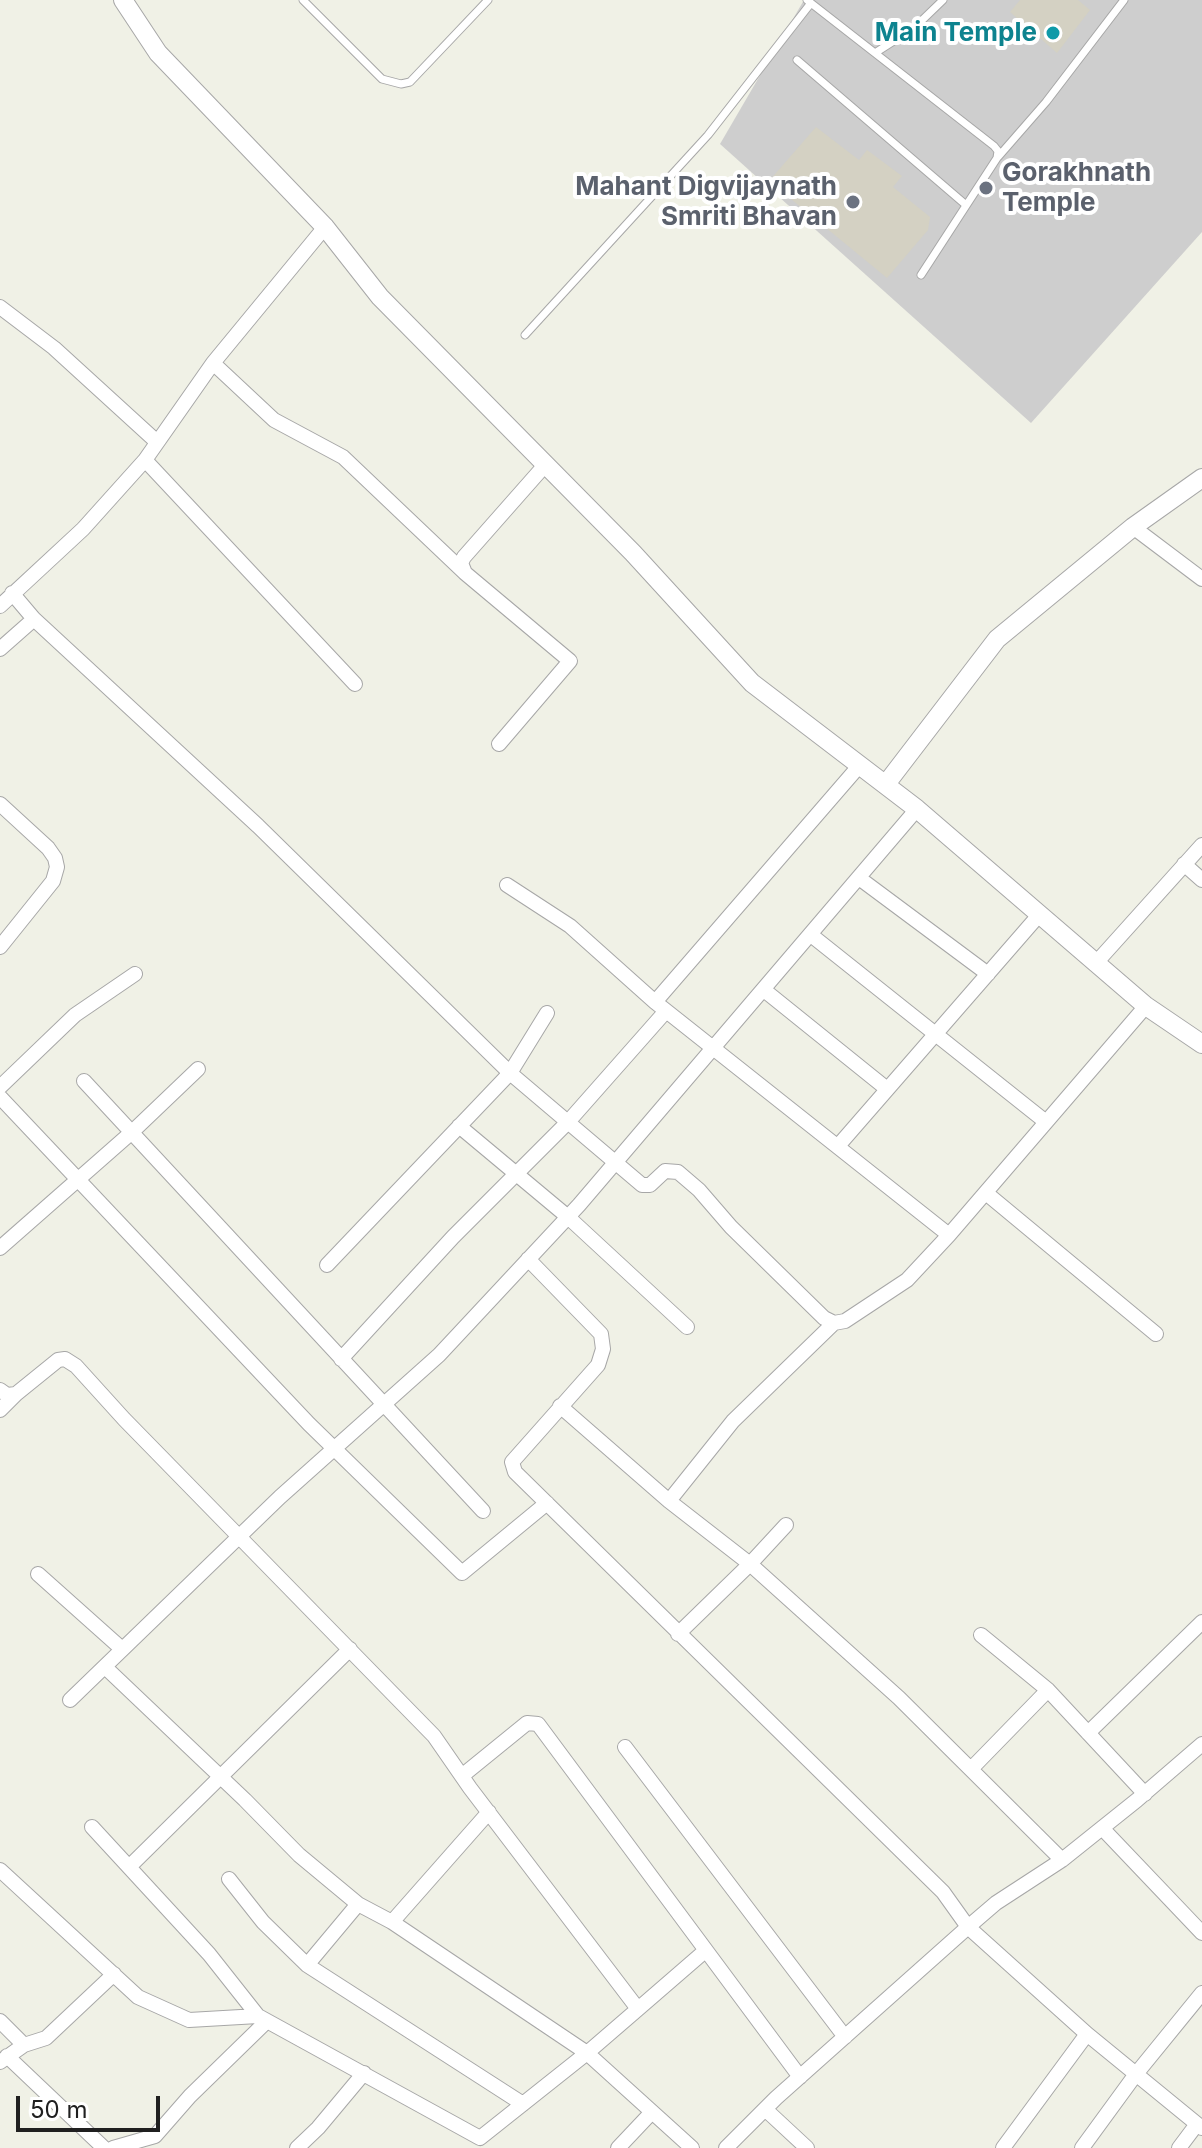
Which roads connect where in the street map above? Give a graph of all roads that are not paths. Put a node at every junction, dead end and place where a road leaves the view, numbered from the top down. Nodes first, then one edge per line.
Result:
1 (123, 0) edge
2 (303, 0) edge
3 (488, 0) edge
4 (943, 0) edge
5 (1124, 0) edge
6 (809, 2) edge
7 (875, 53) junction
8 (797, 60) dead end
9 (997, 158) junction
10 (966, 205) junction
11 (325, 227) junction
12 (921, 275) dead end
13 (0, 307) edge
14 (525, 335) dead end
15 (213, 363) junction
16 (157, 442) junction
17 (145, 460) junction
18 (546, 464) junction
19 (1202, 478) edge
20 (1133, 527) junction
21 (465, 573) junction
22 (1202, 579) edge
23 (12, 593) junction
24 (0, 606) edge
25 (34, 619) junction
26 (0, 649) edge
27 (355, 684) dead end
28 (499, 744) dead end
29 (860, 765) junction
30 (886, 784) junction
31 (0, 804) edge
32 (917, 809) junction
33 (1202, 845) edge
34 (1184, 864) junction
35 (859, 878) junction
36 (1202, 880) edge
37 (507, 885) dead end
38 (1039, 915) junction
39 (811, 935) junction
40 (0, 947) edge
41 (1095, 964) junction
42 (135, 974) dead end
43 (988, 974) junction
44 (764, 990) junction
45 (1146, 1006) junction
46 (661, 1007) junction
47 (547, 1013) dead end
48 (935, 1033) junction
49 (1202, 1044) edge
50 (715, 1047) junction
51 (198, 1069) dead end
52 (510, 1073) junction
53 (84, 1081) dead end
54 (0, 1087) edge
55 (887, 1089) junction
56 (0, 1097) edge
57 (568, 1122) junction
58 (1046, 1122) junction
59 (459, 1126) junction
60 (132, 1132) junction
61 (838, 1146) junction
62 (616, 1162) junction
63 (516, 1173) junction
64 (79, 1179) junction
65 (986, 1193) junction
66 (568, 1217) junction
67 (949, 1235) junction
68 (0, 1248) edge
69 (528, 1259) junction
70 (327, 1265) dead end
71 (834, 1323) junction
72 (687, 1327) dead end
73 (1156, 1334) dead end
74 (341, 1359) junction
75 (0, 1390) edge
76 (16, 1394) junction
77 (384, 1405) junction
78 (560, 1406) junction
79 (0, 1410) edge
80 (335, 1450) junction
81 (669, 1501) junction
82 (547, 1503) junction
83 (483, 1511) dead end
84 (786, 1525) dead end
85 (238, 1537) junction
86 (750, 1564) junction
87 (38, 1574) dead end
88 (1202, 1622) edge
89 (678, 1634) junction
90 (981, 1635) dead end
91 (122, 1649) junction
92 (350, 1649) junction
93 (105, 1667) junction
94 (1048, 1690) junction
95 (70, 1700) dead end
96 (1088, 1733) junction
97 (1202, 1744) edge
98 (625, 1747) dead end
99 (971, 1769) junction
100 (463, 1775) junction
101 (221, 1777) junction
102 (1145, 1794) junction
103 (489, 1812) junction
104 (92, 1827) dead end
105 (1102, 1828) junction
106 (1062, 1860) junction
107 (129, 1867) junction
108 (0, 1870) edge
109 (229, 1879) dead end
110 (358, 1904) junction
111 (392, 1922) junction
112 (968, 1927) junction
113 (1202, 1933) edge
114 (705, 1951) junction
115 (307, 1965) junction
116 (114, 1974) junction
117 (1202, 1993) edge
118 (638, 2009) junction
119 (262, 2018) junction
120 (0, 2021) edge
121 (1087, 2034) junction
122 (845, 2037) junction
123 (24, 2045) junction
124 (587, 2053) junction
125 (3, 2059) edge
126 (364, 2073) junction
127 (1136, 2074) junction
128 (800, 2077) junction
129 (523, 2104) junction
130 (765, 2109) junction
131 (652, 2112) junction
132 (1200, 2126) edge
133 (481, 2143) edge
134 (104, 2148) edge
135 (113, 2148) edge
136 (297, 2148) edge
137 (618, 2148) edge
138 (692, 2148) edge
139 (726, 2148) edge
140 (807, 2148) edge
141 (1003, 2148) edge
142 (1082, 2148) edge
143 (1179, 2148) edge

1 - 11 street
2 - 3 lane
4 - 7 lane
5 - 9 lane
6 - 7 lane
6 - 14 lane
7 - 9 lane
8 - 10 lane
9 - 10 lane
10 - 12 lane
11 - 15 street
11 - 18 street
13 - 16 street
15 - 16 street
15 - 21 street
16 - 17 street
17 - 23 street
17 - 27 street
18 - 21 street
18 - 29 street
19 - 20 street
20 - 22 street
20 - 30 street
21 - 28 street
23 - 24 street
23 - 25 street
25 - 26 street
25 - 52 street
29 - 30 street
29 - 46 street
30 - 32 street
31 - 40 street
32 - 35 street
32 - 38 street
33 - 34 street
34 - 36 street
34 - 41 street
35 - 39 street
35 - 43 street
37 - 46 street
38 - 41 street
38 - 43 street
39 - 44 street
39 - 48 street
41 - 45 street
42 - 54 street
43 - 48 street
44 - 50 street
44 - 55 street
45 - 49 street
45 - 58 street
46 - 50 street
46 - 57 street
47 - 52 street
48 - 55 street
48 - 58 street
50 - 61 street
50 - 62 street
51 - 60 street
52 - 57 street
52 - 59 street
53 - 60 street
55 - 61 street
56 - 64 street
57 - 62 street
57 - 63 street
58 - 65 street
59 - 63 street
59 - 70 street
60 - 64 street
60 - 74 street
61 - 67 street
62 - 66 street
62 - 71 street
63 - 66 street
63 - 74 street
64 - 68 street
64 - 80 street
65 - 67 street
65 - 73 street
66 - 69 street
66 - 72 street
67 - 71 street
69 - 77 street
69 - 78 street
71 - 81 street
74 - 77 street
75 - 76 street
76 - 79 street
76 - 85 street
77 - 80 street
77 - 83 street
78 - 81 street
78 - 82 street
80 - 82 street
80 - 85 street
81 - 86 street
82 - 89 street
84 - 86 street
85 - 91 street
85 - 92 street
86 - 89 street
86 - 99 street
87 - 91 street
88 - 96 street
89 - 112 street
90 - 94 street
91 - 93 street
92 - 100 street
92 - 101 street
93 - 95 street
93 - 101 street
94 - 96 street
94 - 99 street
96 - 102 street
97 - 102 street
98 - 122 street
99 - 106 street
100 - 103 street
100 - 114 street
101 - 107 street
101 - 110 street
102 - 105 street
103 - 111 street
103 - 118 street
104 - 107 street
105 - 106 street
105 - 113 street
106 - 112 street
107 - 119 street
108 - 116 street
109 - 115 street
110 - 111 street
110 - 115 street
111 - 124 street
112 - 121 street
112 - 122 street
114 - 118 street
114 - 128 street
115 - 129 street
116 - 119 street
116 - 123 street
117 - 127 street
118 - 124 street
119 - 126 street
119 - 135 street
120 - 123 street
121 - 127 street
121 - 141 street
122 - 128 street
123 - 125 street
124 - 129 street
124 - 131 street
125 - 134 street
126 - 133 street
126 - 136 street
127 - 132 street
127 - 142 street
128 - 130 street
129 - 133 street
130 - 139 street
130 - 140 street
131 - 137 street
131 - 138 street
132 - 143 street

